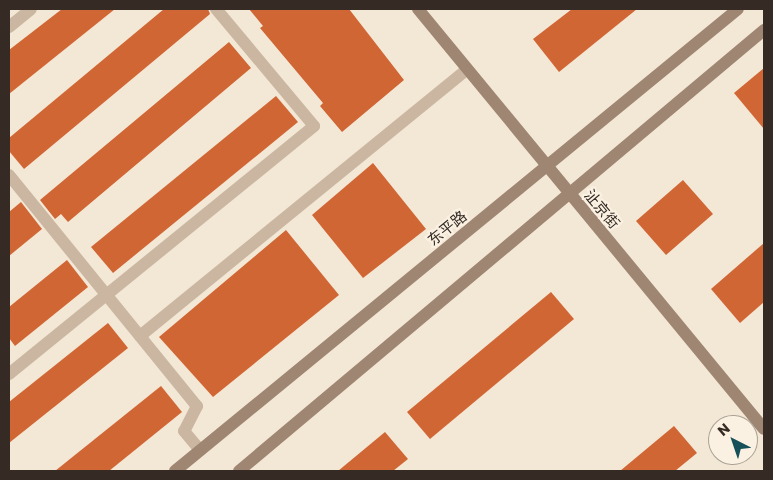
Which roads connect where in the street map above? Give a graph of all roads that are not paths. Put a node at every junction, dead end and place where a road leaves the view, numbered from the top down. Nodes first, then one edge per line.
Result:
1 (31, 9) edge
2 (216, 9) edge
3 (418, 9) edge
4 (738, 9) edge
5 (9, 27) edge
6 (764, 30) edge
7 (467, 69) junction
8 (546, 168) junction
9 (9, 174) edge
10 (568, 193) junction
11 (107, 295) junction
12 (140, 336) junction
13 (9, 374) edge
14 (764, 429) edge
15 (200, 450) junction
16 (175, 471) edge
17 (239, 471) edge

1 - 5 street
2 - 11 street
3 - 7 main road, 沚京街
4 - 8 main road, 东平路
6 - 10 main road
7 - 8 main road, 沚京街
7 - 12 street
8 - 10 main road, 沚京街
8 - 15 main road, 东平路
9 - 11 street
10 - 14 main road, 沚京街
10 - 17 main road
11 - 12 street
11 - 13 street
12 - 15 street
15 - 16 main road, 东平路

